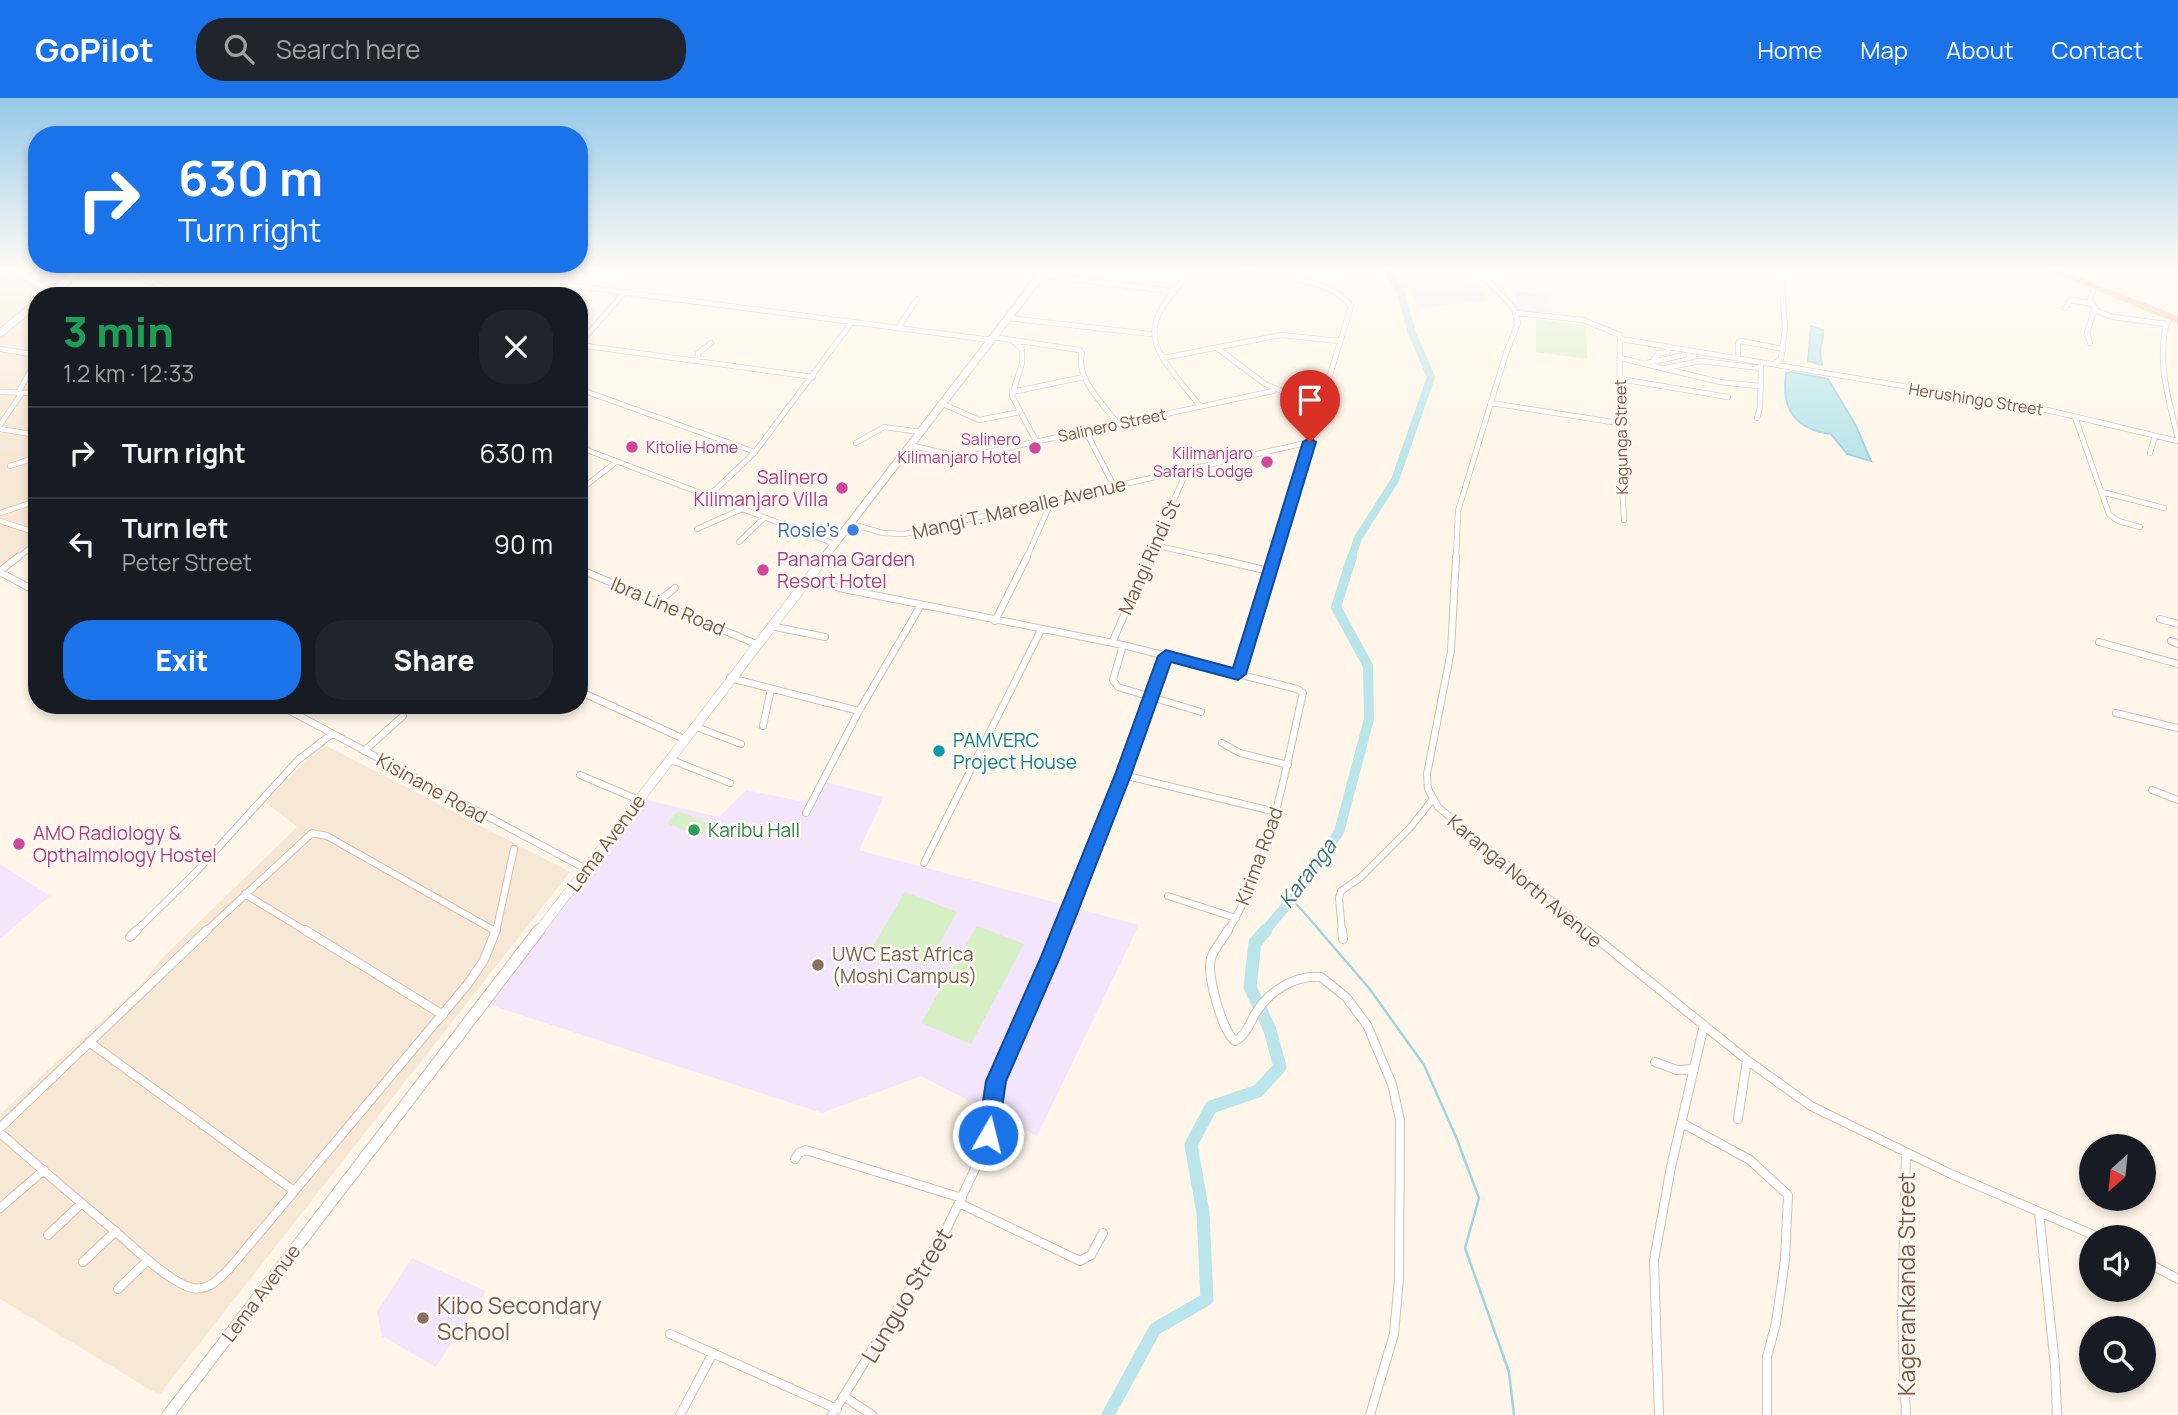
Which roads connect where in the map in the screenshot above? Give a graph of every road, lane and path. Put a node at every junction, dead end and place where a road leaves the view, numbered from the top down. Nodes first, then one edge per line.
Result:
1 (845, 332) edge
2 (940, 332) edge
3 (996, 332) edge
4 (1137, 332) edge
5 (1343, 332) edge
6 (1515, 332) edge
7 (1616, 332) edge
8 (1785, 332) edge
9 (2087, 332) edge
10 (2167, 332) edge
11 (1150, 334) joint
12 (992, 338) junction
13 (1621, 339) junction
14 (1011, 340) junction
15 (1340, 341) junction
16 (711, 343) dead end
17 (2090, 343) dead end
18 (588, 345) edge
19 (1670, 346) junction
20 (1217, 348) junction
21 (0, 349) edge
22 (1783, 349) junction
23 (28, 355) edge
24 (1684, 355) dead end
25 (1163, 358) junction
26 (1620, 358) junction
27 (1738, 358) junction
28 (1654, 359) junction
29 (697, 361) junction
30 (1764, 362) junction
31 (1643, 364) junction
32 (1772, 364) junction
33 (1665, 368) junction
34 (1760, 368) junction
35 (28, 376) edge
36 (813, 377) junction
37 (1084, 377) junction
38 (1619, 379) junction
39 (1759, 386) junction
40 (1012, 391) junction
41 (1273, 391) junction
42 (0, 392) edge
43 (588, 392) edge
44 (20, 393) junction
45 (28, 393) edge
46 (1728, 397) dead end
47 (1491, 403) junction
48 (943, 404) junction
49 (1200, 406) junction
50 (1320, 407) junction
51 (1020, 412) junction
52 (2075, 416) junction
53 (1757, 418) dead end
54 (1619, 423) junction
55 (1118, 424) junction
56 (0, 427) edge
57 (1085, 430) junction
58 (921, 432) junction
59 (28, 433) edge
60 (2155, 436) junction
61 (2178, 439) edge
62 (1036, 441) junction
63 (1310, 442) junction
64 (856, 443) dead end
65 (910, 445) junction
66 (588, 451) edge
67 (755, 452) junction
68 (2150, 453) dead end
69 (28, 460) edge
70 (616, 462) junction
71 (10, 466) dead end
72 (1187, 470) junction
73 (588, 484) edge
74 (1114, 486) junction
75 (2102, 492) junction
76 (709, 496) junction
77 (1052, 500) junction
78 (28, 504) edge
79 (2164, 508) dead end
80 (742, 509) junction
81 (0, 513) edge
82 (764, 518) junction
83 (1624, 520) dead end
84 (0, 521) edge
85 (851, 524) junction
86 (2140, 527) dead end
87 (697, 529) dead end
88 (28, 530) edge
89 (739, 542) dead end
90 (835, 544) junction
91 (1154, 545) junction
92 (28, 550) edge
93 (1269, 571) junction
94 (0, 572) edge
95 (588, 573) edge
96 (808, 578) junction
97 (28, 587) edge
98 (675, 588) dead end
99 (659, 602) junction
100 (921, 605) junction
101 (2160, 619) dead end
102 (995, 621) junction
103 (2178, 624) edge
104 (771, 626) junction
105 (1041, 630) junction
106 (825, 637) dead end
107 (2099, 642) dead end
108 (1111, 643) junction
109 (756, 644) junction
110 (1123, 645) junction
111 (1166, 656) junction
112 (2178, 664) edge
113 (1238, 674) junction
114 (730, 678) junction
115 (771, 689) junction
116 (588, 695) edge
117 (1150, 698) junction
118 (859, 711) junction
119 (1201, 712) dead end
120 (2116, 713) dead end
121 (296, 714) edge
122 (402, 716) dead end
123 (694, 726) junction
124 (763, 726) dead end
125 (2178, 728) edge
126 (332, 734) junction
127 (684, 739) junction
128 (1222, 743) dead end
129 (741, 744) dead end
130 (364, 751) junction
131 (669, 759) junction
132 (1288, 765) junction
133 (580, 775) dead end
134 (1123, 775) junction
135 (730, 783) dead end
136 (2152, 790) dead end
137 (1433, 799) junction
138 (639, 800) junction
139 (2178, 800) edge
140 (1276, 812) junction
141 (806, 813) dead end
142 (514, 849) dead end
143 (924, 863) dead end
144 (586, 869) junction
145 (245, 894) junction
146 (1168, 896) dead end
147 (1236, 918) junction
148 (495, 931) junction
149 (130, 937) dead end
150 (1343, 939) dead end
151 (443, 1015) junction
152 (1704, 1025) junction
153 (89, 1042) junction
154 (1747, 1060) junction
155 (1655, 1062) dead end
156 (1694, 1069) junction
157 (1738, 1119) dead end
158 (1682, 1123) junction
159 (0, 1128) edge
160 (0, 1133) edge
161 (1906, 1153) junction
162 (794, 1159) dead end
163 (44, 1170) junction
164 (294, 1191) junction
165 (961, 1201) junction
166 (82, 1203) junction
167 (0, 1208) edge
168 (2039, 1212) junction
169 (2079, 1229) edge
170 (116, 1231) junction
171 (1103, 1233) dead end
172 (48, 1235) dead end
173 (148, 1260) junction
174 (83, 1262) dead end
175 (2156, 1267) edge
176 (2178, 1279) edge
177 (118, 1289) dead end
178 (670, 1334) dead end
179 (713, 1353) junction
180 (845, 1397) junction
181 (835, 1412) edge
182 (168, 1415) edge
183 (680, 1415) edge
184 (872, 1415) edge
185 (1370, 1415) edge
186 (1659, 1415) edge
187 (1767, 1415) edge
188 (1906, 1415) edge
189 (2057, 1415) edge

1 - 36 street
2 - 12 street
3 - 12 main road, Lema Avenue
4 - 11 street
5 - 15 street
6 - 47 street, Karanga North Avenue
7 - 13 street
8 - 22 street
9 - 17 street
10 - 61 street
11 - 25 street
12 - 14 street
12 - 48 main road, Lema Avenue
13 - 19 street, Herushingo Street
13 - 26 street, Kagunga Street
14 - 37 street
14 - 40 street
15 - 20 street
15 - 50 street
16 - 29 street
18 - 29 street
19 - 27 street, Herushingo Street
19 - 28 street
20 - 25 street
20 - 41 street
21 - 23 street
22 - 27 street
22 - 32 street
24 - 28 street
25 - 49 street
26 - 31 street
26 - 38 street, Kagunga Street
27 - 30 street, Herushingo Street
28 - 31 street
29 - 36 street
30 - 32 street, Herushingo Street
30 - 34 street
31 - 33 street
32 - 52 street, Herushingo Street
33 - 34 street
33 - 39 street
34 - 39 street
35 - 44 street
36 - 67 street
37 - 40 street
37 - 55 street
38 - 46 street
38 - 54 street, Kagunga Street
39 - 53 street
40 - 51 street
41 - 49 street, Salinero Street
41 - 50 street
42 - 44 street
43 - 67 street
44 - 45 street
44 - 56 street
47 - 54 street
47 - 137 street, Karanga North Avenue
48 - 51 street
48 - 58 main road, Lema Avenue
49 - 55 street, Salinero Street
50 - 63 street
51 - 62 street
52 - 60 street, Herushingo Street
52 - 75 street
54 - 83 street, Kagunga Street
55 - 57 street, Salinero Street
56 - 59 street
57 - 62 street, Salinero Street
57 - 74 street
58 - 64 street
58 - 65 main road, Lema Avenue
60 - 61 street, Herushingo Street
60 - 68 street
62 - 65 street, Salinero Street
63 - 72 street, Mangi T. Marealle Avenue
63 - 93 street
65 - 85 main road, Lema Avenue
66 - 70 street
67 - 76 street
69 - 71 street
70 - 73 street
70 - 76 street
72 - 74 street, Mangi T. Marealle Avenue
72 - 91 street, Mangi Rindi St
74 - 77 street, Mangi T. Marealle Avenue
75 - 79 street
75 - 86 street
76 - 80 street
77 - 85 street, Mangi T. Marealle Avenue
77 - 102 street
78 - 81 street
80 - 82 street
80 - 87 street
82 - 89 street
82 - 90 street
84 - 88 street
85 - 90 main road, Lema Avenue
90 - 96 main road, Lema Avenue
91 - 93 street
91 - 108 street, Mangi Rindi St
92 - 94 street
93 - 113 street
94 - 97 street
95 - 99 street, Ibra Line Road
96 - 100 street
96 - 104 main road, Lema Avenue
98 - 99 street
99 - 109 street, Ibra Line Road
100 - 102 street
100 - 118 street
101 - 103 street
102 - 105 street
104 - 106 street
104 - 109 main road, Lema Avenue
105 - 108 street
105 - 143 street
107 - 112 street
108 - 110 street
109 - 114 main road, Lema Avenue
110 - 111 street
110 - 117 street
111 - 113 street
111 - 117 street, Lunguo Street
113 - 132 street, Kirima Road
114 - 115 street
114 - 123 main road, Lema Avenue
115 - 118 street
115 - 124 street
116 - 127 street
117 - 119 street
117 - 134 street, Lunguo Street
118 - 141 street
120 - 125 street
121 - 126 street, Kisinane Road
122 - 130 street
123 - 127 main road, Lema Avenue
123 - 129 street
126 - 130 street, Kisinane Road
126 - 149 street
127 - 131 main road, Lema Avenue
128 - 132 street
130 - 144 street, Kisinane Road
131 - 135 street
131 - 138 main road, Lema Avenue
132 - 140 street, Kirima Road
133 - 138 street
134 - 140 street
134 - 165 street, Lunguo Street
136 - 139 street
137 - 150 street
137 - 152 street, Karanga North Avenue
138 - 144 main road, Lema Avenue
140 - 147 street, Kirima Road
142 - 148 street
144 - 182 main road, Lema Avenue
145 - 148 street
145 - 151 street
145 - 153 street
146 - 147 street
147 - 185 street, Kirima Road
148 - 151 street
151 - 164 street
152 - 154 street, Karanga North Avenue
152 - 156 street
153 - 159 street
153 - 164 street
154 - 157 street
154 - 161 street, Karanga North Avenue
155 - 156 street
156 - 158 street
158 - 186 street
158 - 187 street
160 - 163 street
161 - 168 street, Karanga North Avenue
161 - 188 street, Kagerankanda Street
162 - 165 street
163 - 166 street
163 - 167 street
164 - 173 street
165 - 171 street
165 - 180 street, Lunguo Street
166 - 170 street
166 - 172 street
168 - 169 street, Karanga North Avenue
168 - 189 street
170 - 173 street
170 - 174 street
173 - 177 street
175 - 176 street
178 - 179 street
179 - 181 street
179 - 183 street
180 - 181 street, Lunguo Street
180 - 184 street

